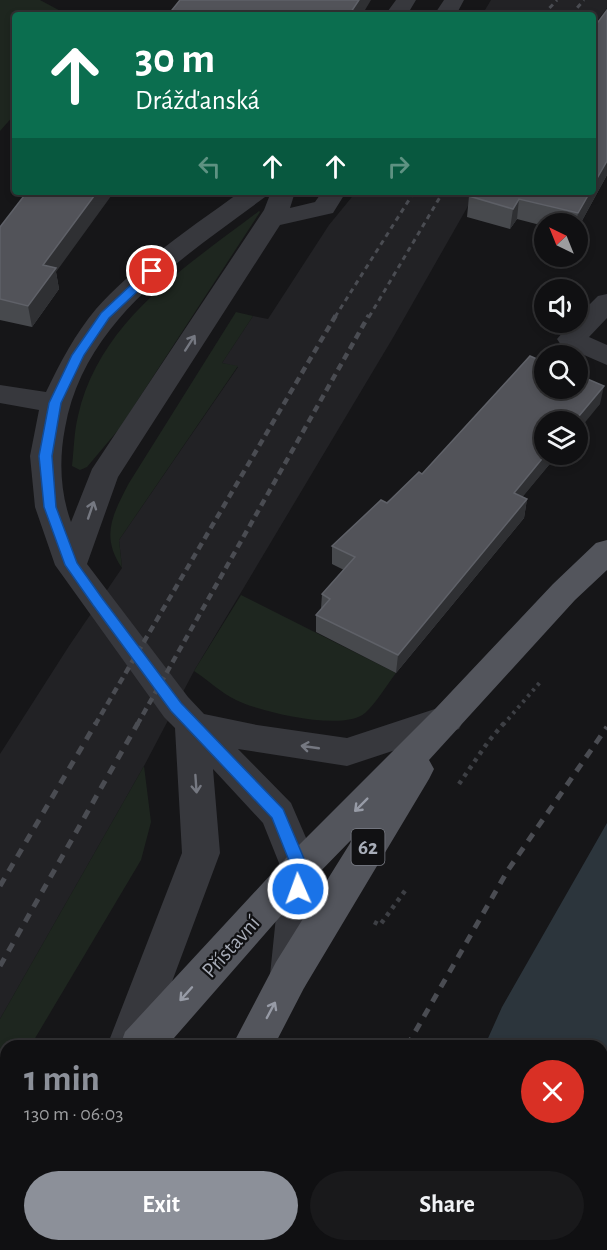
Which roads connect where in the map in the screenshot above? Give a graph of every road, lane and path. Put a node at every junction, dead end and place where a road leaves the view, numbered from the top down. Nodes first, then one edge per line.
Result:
1 (252, 195) edge
2 (282, 195) edge
3 (332, 195) edge
4 (270, 220) junction
5 (607, 302) edge
6 (607, 356) edge
7 (0, 394) edge
8 (55, 403) junction
9 (607, 551) edge
10 (71, 565) junction
11 (543, 679) dead end
12 (447, 719) junction
13 (192, 725) junction
14 (454, 790) dead end
15 (300, 868) junction
16 (407, 888) dead end
17 (367, 918) dead end
18 (290, 975) junction
19 (129, 1040) edge
20 (145, 1040) edge
21 (255, 1040) edge

1 - 8 street
2 - 4 street
3 - 4 street
10 -> 4 street
5 - 6 street
7 - 8 street
8 - 10 street
9 - 12 main road, Přístavní / 62
10 - 13 street
11 - 14 path
12 -> 13 street
12 -> 15 main road, Přístavní / 62
12 - 18 main road, Přístavní / 62
13 - 15 street
13 -> 19 street
15 - 18 street
15 -> 20 main road, Přístavní / 62
16 - 17 path
21 -> 18 main road, Přístavní / 62

